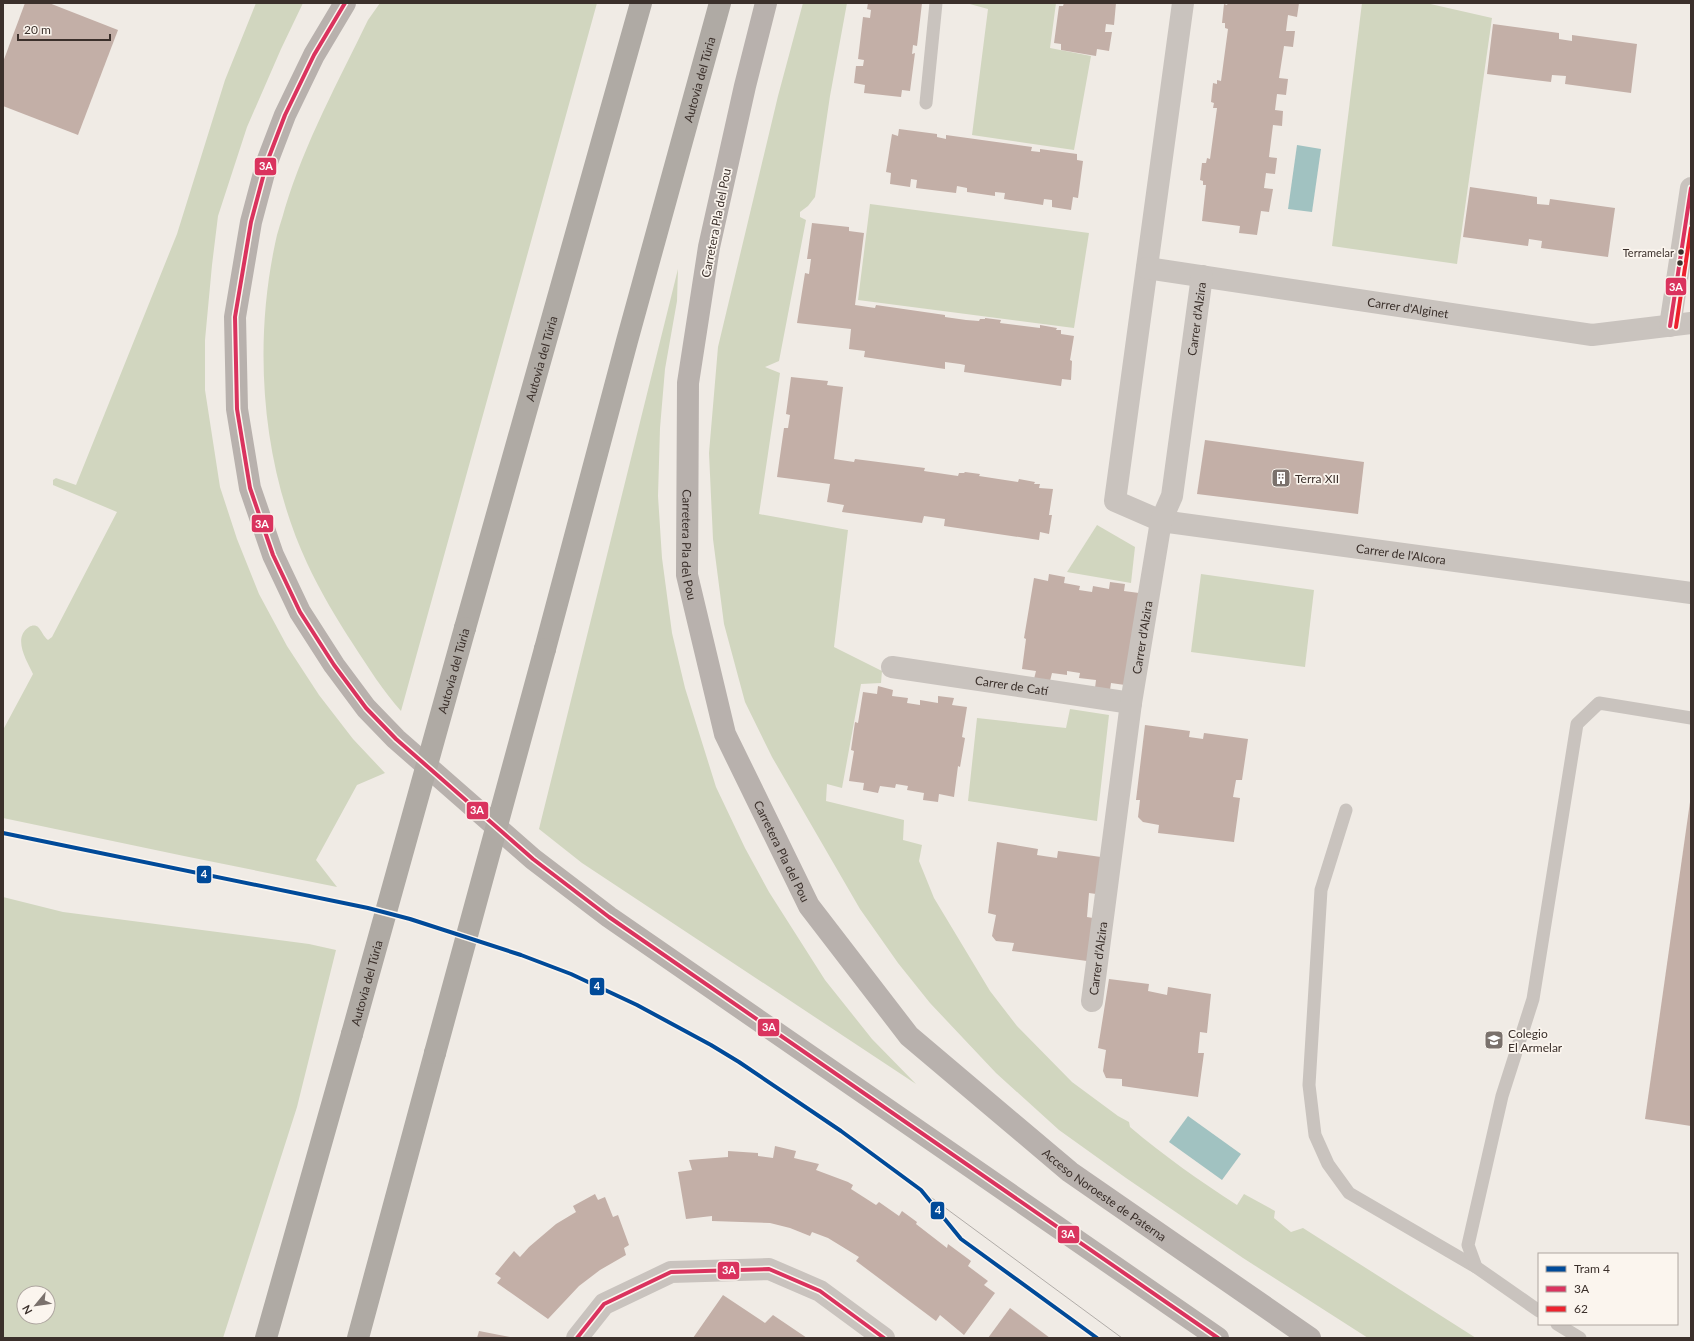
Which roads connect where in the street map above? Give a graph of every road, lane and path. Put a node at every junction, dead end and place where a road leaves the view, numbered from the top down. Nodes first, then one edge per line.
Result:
1 (345, 3) edge
2 (641, 3) edge
3 (720, 3) edge
4 (766, 3) edge
5 (936, 3) edge
6 (1183, 3) edge
7 (926, 103) dead end
8 (1691, 188) edge
9 (1147, 268) junction
10 (1202, 276) junction
11 (1680, 324) edge
12 (1691, 340) edge
13 (1161, 521) junction
14 (1691, 593) edge
15 (892, 667) dead end
16 (1131, 703) junction
17 (1691, 718) edge
18 (1346, 810) dead end
19 (1092, 1002) dead end
20 (909, 1036) joint
21 (1476, 1266) junction
22 (1538, 1310) edge
23 (1559, 1325) edge
24 (266, 1338) edge
25 (358, 1338) edge
26 (577, 1338) edge
27 (884, 1338) edge
28 (1218, 1338) edge
29 (1310, 1338) edge
30 (1580, 1338) edge

1 - 28 main road
2 - 24 highway, Autovia del Túria, bridge
3 - 25 highway, Autovia del Túria, bridge
4 - 20 main road, Carretera Pla del Pou
5 - 7 lane
6 - 9 street
8 - 11 street
9 - 10 street, Carrer d'Alginet
9 - 13 street, Carrer de l'Alcora
10 - 11 street, Carrer d'Alginet
10 - 13 street, Carrer d'Alzira
11 - 12 street
13 - 14 street, Carrer de l'Alcora
13 - 16 street, Carrer d'Alzira
15 - 16 street, Carrer de Catí
16 - 19 street, Carrer d'Alzira
17 - 21 lane
18 - 21 lane
20 - 29 main road, Acceso Noroeste de Paterna
21 - 22 lane
23 - 30 lane
26 - 27 street

